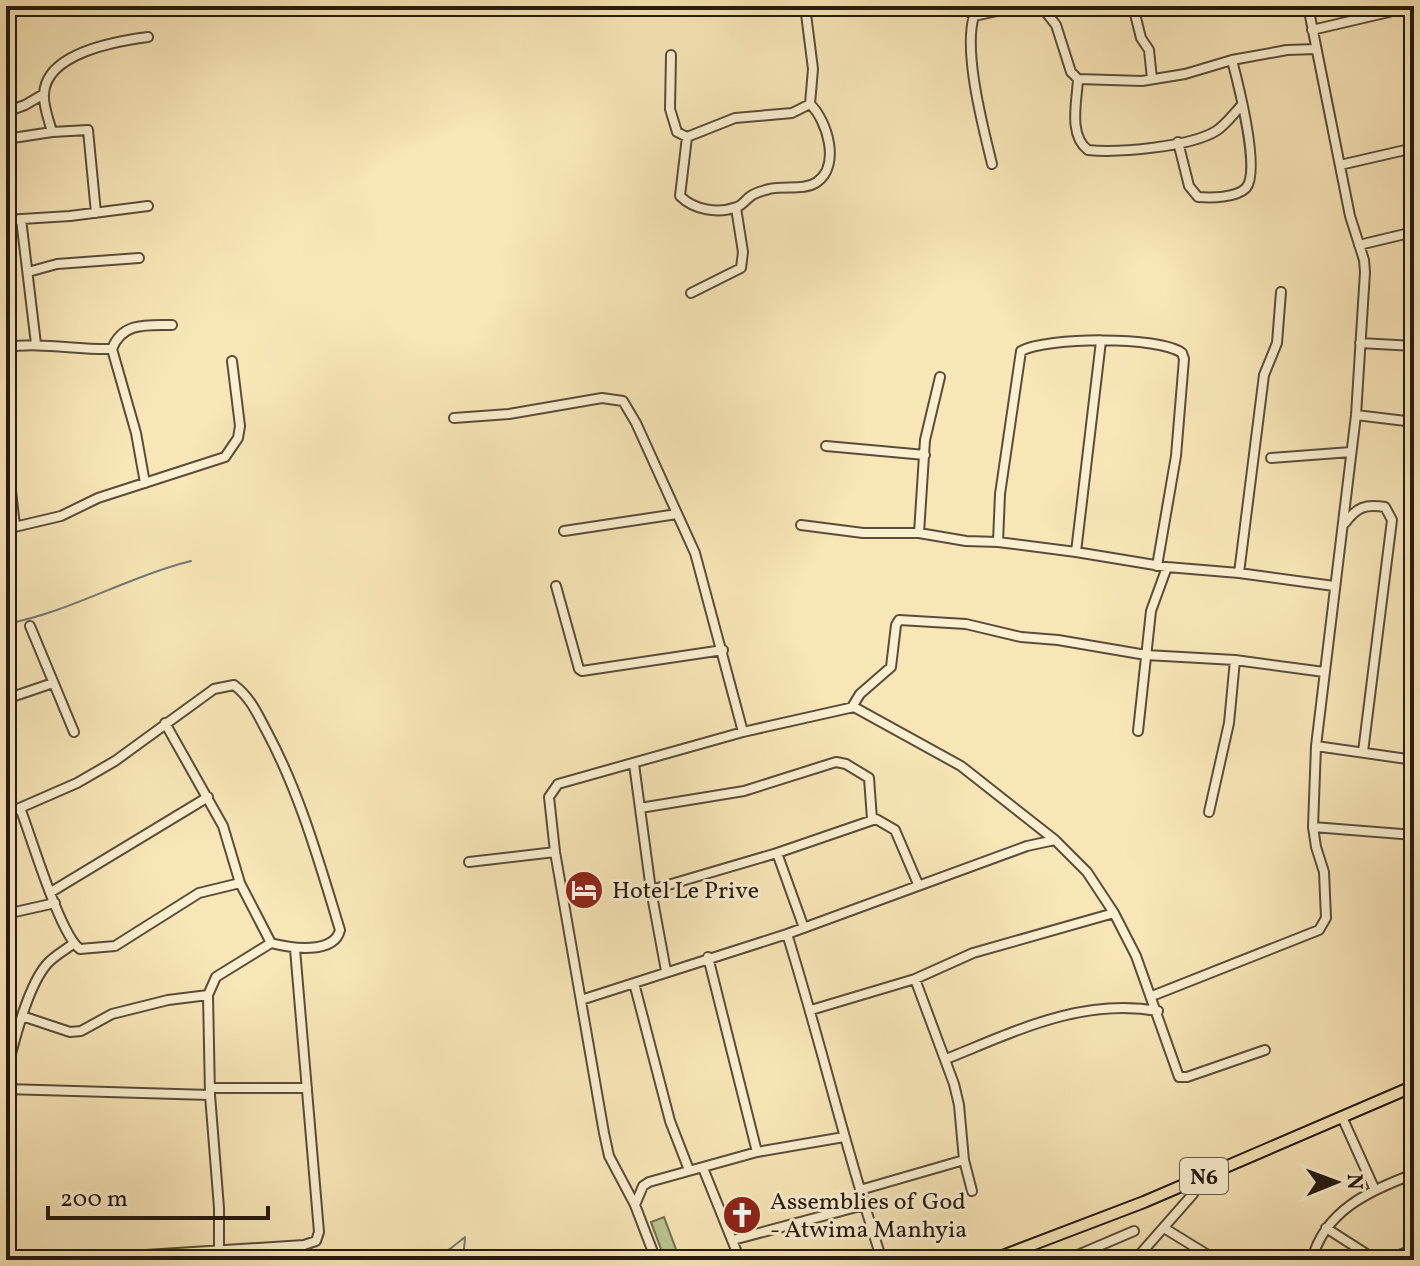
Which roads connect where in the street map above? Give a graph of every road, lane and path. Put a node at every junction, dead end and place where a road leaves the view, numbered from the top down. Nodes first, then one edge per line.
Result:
1 (805, 6) edge
2 (962, 6) edge
3 (1049, 6) edge
4 (1133, 6) edge
5 (1308, 6) edge
6 (1398, 6) edge
7 (974, 16) junction
8 (1051, 18) junction
9 (1312, 30) junction
10 (148, 37) dead end
11 (1316, 49) junction
12 (671, 55) dead end
13 (1232, 60) junction
14 (1078, 79) junction
15 (1152, 79) junction
16 (1414, 89) edge
17 (44, 94) junction
18 (810, 104) junction
19 (1242, 105) junction
20 (1414, 105) edge
21 (6, 112) edge
22 (52, 132) junction
23 (687, 137) junction
24 (6, 139) edge
25 (1178, 142) junction
26 (1414, 148) edge
27 (992, 164) dead end
28 (1340, 165) junction
29 (148, 206) dead end
30 (736, 208) junction
31 (96, 213) junction
32 (21, 219) junction
33 (6, 220) edge
34 (1414, 235) edge
35 (1359, 245) junction
36 (139, 258) dead end
37 (28, 272) junction
38 (1281, 292) dead end
39 (691, 293) dead end
40 (172, 325) dead end
41 (1101, 341) junction
42 (1360, 343) junction
43 (36, 344) junction
44 (1414, 346) edge
45 (6, 347) edge
46 (112, 349) junction
47 (232, 361) dead end
48 (940, 377) dead end
49 (1356, 415) junction
50 (454, 418) dead end
51 (1414, 422) edge
52 (826, 446) dead end
53 (6, 447) edge
54 (1351, 452) junction
55 (925, 455) junction
56 (1271, 458) dead end
57 (145, 483) junction
58 (677, 514) junction
59 (801, 525) dead end
60 (1343, 525) junction
61 (10, 527) edge
62 (564, 531) dead end
63 (919, 533) junction
64 (998, 542) junction
65 (1076, 552) junction
66 (1162, 566) junction
67 (1239, 573) junction
68 (556, 586) dead end
69 (1334, 586) junction
70 (30, 626) dead end
71 (723, 650) junction
72 (1146, 655) junction
73 (1235, 660) junction
74 (1324, 672) junction
75 (53, 683) junction
76 (6, 699) edge
77 (852, 707) junction
78 (165, 723) junction
79 (1138, 731) dead end
80 (74, 732) dead end
81 (743, 732) junction
82 (1316, 746) junction
83 (1363, 752) junction
84 (1414, 760) edge
85 (634, 764) junction
86 (208, 797) junction
87 (20, 808) junction
88 (640, 808) junction
89 (1209, 812) dead end
90 (6, 814) edge
91 (872, 819) junction
92 (1313, 827) junction
93 (1414, 835) edge
94 (1055, 840) junction
95 (555, 852) junction
96 (777, 853) junction
97 (469, 862) dead end
98 (240, 883) junction
99 (918, 884) junction
100 (651, 890) junction
101 (51, 892) junction
102 (55, 903) junction
103 (1114, 913) junction
104 (6, 914) edge
105 (804, 928) junction
106 (787, 934) junction
107 (271, 943) junction
108 (73, 944) junction
109 (295, 949) junction
110 (708, 957) junction
111 (666, 971) junction
112 (915, 979) junction
113 (634, 983) junction
114 (208, 995) junction
115 (1152, 996) junction
116 (581, 1000) junction
117 (811, 1010) junction
118 (1158, 1011) junction
119 (22, 1016) junction
120 (1265, 1050) dead end
121 (946, 1059) junction
122 (6, 1073) edge
123 (1414, 1086) edge
124 (307, 1088) junction
125 (6, 1089) edge
126 (210, 1092) junction
127 (1342, 1117) junction
128 (844, 1137) junction
129 (757, 1152) junction
130 (964, 1160) junction
131 (703, 1168) junction
132 (689, 1170) junction
133 (1414, 1174) edge
134 (1196, 1179) junction
135 (1374, 1188) junction
136 (860, 1190) junction
137 (972, 1191) dead end
138 (635, 1205) junction
139 (864, 1205) junction
140 (1164, 1228) junction
141 (1326, 1228) junction
142 (1134, 1231) dead end
143 (733, 1240) junction
144 (219, 1249) junction
145 (1414, 1249) edge
146 (1144, 1251) junction
147 (69, 1260) edge
148 (656, 1260) edge
149 (740, 1260) edge
150 (882, 1260) edge
151 (992, 1260) edge
152 (1066, 1260) edge
153 (1135, 1260) edge
154 (1157, 1260) edge
155 (1216, 1260) edge
156 (1312, 1260) edge
157 (1376, 1260) edge
158 (1387, 1260) edge

1 - 18 street
2 - 7 street
3 - 8 street
4 - 15 street
5 - 9 street
6 - 9 street
7 - 8 street
7 - 27 street
8 - 14 street
9 - 11 street
10 - 17 street
11 - 13 street
11 - 28 street
12 - 23 street
13 - 15 street
13 - 19 street
14 - 15 street
14 - 25 street
16 - 20 street
17 - 21 street
17 - 22 street
18 - 23 street
18 - 30 street
19 - 25 street
19 - 25 street
22 - 24 street
22 - 31 street
23 - 30 street
26 - 28 street
28 - 35 street
29 - 31 street
30 - 39 street
31 - 32 street
32 - 33 street
32 - 37 street
34 - 35 street
35 - 42 street
36 - 37 street
37 - 43 street
38 - 67 street
40 - 46 street
41 - 64 street
41 - 65 street
41 - 66 street
42 - 44 street
42 - 49 street
43 - 45 street
43 - 46 street
46 - 57 street
47 - 57 street
48 - 55 street
49 - 51 street
49 - 54 street
50 - 58 street
52 - 55 street
53 - 61 street
54 - 56 street
54 - 60 street
55 - 63 street
57 - 61 street
58 - 62 street
58 - 71 street
59 - 63 street
60 - 69 street
60 - 83 street
63 - 64 street
64 - 65 street
65 - 66 street
66 - 67 street
66 - 72 street
67 - 69 street
68 - 71 street
69 - 74 street
70 - 75 street
71 - 81 street
72 - 73 street
72 - 77 street
72 - 79 street
73 - 74 street
73 - 89 street
74 - 82 street
75 - 76 street
75 - 80 street
77 - 81 street
77 - 94 street
78 - 86 street
78 - 87 street
78 - 109 street
81 - 85 street
82 - 83 street
82 - 92 street
83 - 84 street
85 - 88 street
85 - 95 street
86 - 98 street
86 - 101 street
87 - 90 street
87 - 101 street
88 - 91 street
88 - 100 street
91 - 96 street
91 - 99 street
92 - 93 street
92 - 115 street
94 - 99 street
94 - 103 street
95 - 97 street
95 - 116 street
96 - 100 street
96 - 105 street
98 - 107 street
98 - 108 street
99 - 105 street
100 - 111 street
101 - 102 street
102 - 104 street
102 - 108 street
103 - 112 street
103 - 115 street
105 - 106 street
106 - 110 street
106 - 117 street
107 - 109 street
107 - 114 street
108 - 119 street
109 - 124 street
110 - 111 street
110 - 129 street
111 - 113 street
112 - 117 street
112 - 121 street
113 - 116 street
113 - 132 street
114 - 119 street
114 - 126 street
115 - 118 street
116 - 138 street
117 - 128 street
118 - 120 street
118 - 121 street
119 - 122 street
121 - 130 street
123 - 127 main road, N6
124 - 126 street
124 - 144 street
125 - 126 street
126 - 144 street
127 - 134 main road, N6
127 - 135 street
128 - 129 street
128 - 136 street
129 - 131 street
130 - 136 street
130 - 137 street
131 - 132 street
131 - 143 street
132 - 138 street
133 - 135 street
134 - 140 street
134 - 151 main road, N6
135 - 141 street
136 - 139 street
138 - 148 street
139 - 143 street
139 - 150 street
140 - 146 street
140 - 155 street
141 - 156 street
141 - 157 street
142 - 152 street
143 - 149 street
144 - 147 street
145 - 158 street
146 - 153 street
146 - 154 street

